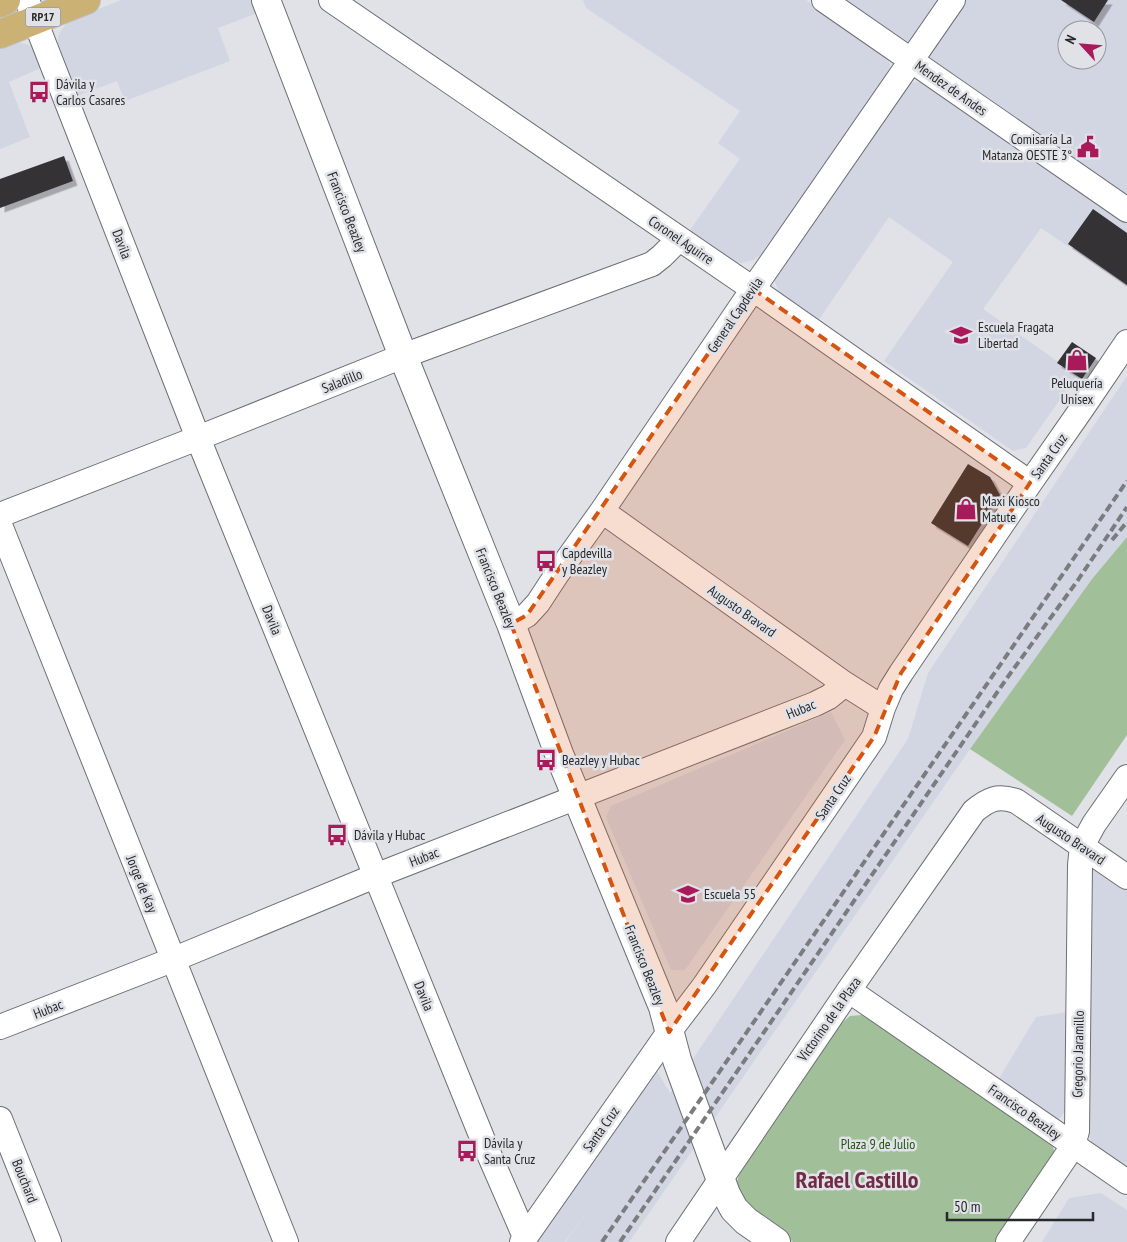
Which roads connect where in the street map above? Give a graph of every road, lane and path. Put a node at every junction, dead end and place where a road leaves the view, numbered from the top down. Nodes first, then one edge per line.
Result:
1 (6, 0) edge
2 (86, 0) edge
3 (266, 0) edge
4 (331, 0) edge
5 (824, 0) edge
6 (953, 0) edge
7 (0, 3) edge
8 (31, 10) edge
9 (0, 34) edge
10 (911, 61) junction
11 (1127, 210) edge
12 (679, 239) junction
13 (753, 289) junction
14 (1127, 342) edge
15 (403, 356) junction
16 (198, 438) junction
17 (1030, 483) junction
18 (602, 511) junction
19 (0, 515) edge
20 (0, 525) edge
21 (511, 624) junction
22 (845, 684) junction
23 (883, 708) junction
24 (1127, 777) edge
25 (577, 797) junction
26 (986, 801) joint
27 (1082, 846) junction
28 (375, 876) junction
29 (1127, 877) edge
30 (172, 960) junction
31 (849, 990) junction
32 (0, 1027) edge
33 (669, 1032) junction
34 (0, 1119) edge
35 (1073, 1146) junction
36 (721, 1178) junction
37 (1127, 1182) edge
38 (524, 1240) edge
39 (49, 1242) edge
40 (286, 1242) edge
41 (678, 1242) edge
42 (776, 1242) edge
43 (1008, 1242) edge

1 - 7 main road
2 - 8 main road, RP17
3 - 15 street, Francisco Beazley
4 - 12 street, Coronel Aguirre
5 - 10 street, Mendez de Andes
6 - 10 street, General Capdevila
8 - 9 main road, RP17
8 - 16 street, Davila
10 - 11 street, Mendez de Andes
10 - 13 street, General Capdevila
12 - 13 street, Coronel Aguirre
12 - 15 street, Saladillo
13 - 17 street, Coronel Aguirre
13 - 18 street, General Capdevila
14 - 17 street, Santa Cruz
15 - 16 street, Saladillo
15 - 21 street, Francisco Beazley
16 - 19 street, Saladillo
16 - 28 street, Davila
17 - 23 street, Santa Cruz
18 - 21 street, General Capdevila
18 - 22 street, Augusto Bravard
20 - 30 street, Jorge de Kay
21 - 25 street, Francisco Beazley
22 - 23 street, Augusto Bravard
22 - 25 street, Hubac
23 - 33 street, Santa Cruz
24 - 27 street
25 - 28 street, Hubac
25 - 33 street, Francisco Beazley
26 - 27 street, Augusto Bravard
26 - 31 street, Victorino de la Plaza
27 - 29 street, Augusto Bravard
27 - 35 street, Gregorio Jaramillo
28 - 30 street, Hubac
28 - 38 street, Davila
30 - 32 street, Hubac
30 - 40 street, Jorge de Kay
31 - 35 street, Francisco Beazley
31 - 36 street, Victorino de la Plaza
33 - 36 street, Francisco Beazley
33 - 38 street, Santa Cruz
34 - 39 street, Bouchard
35 - 37 street, Francisco Beazley
35 - 43 street, Gregorio Jaramillo
36 - 41 street, Victorino de la Plaza
36 - 42 street, Francisco Beazley

